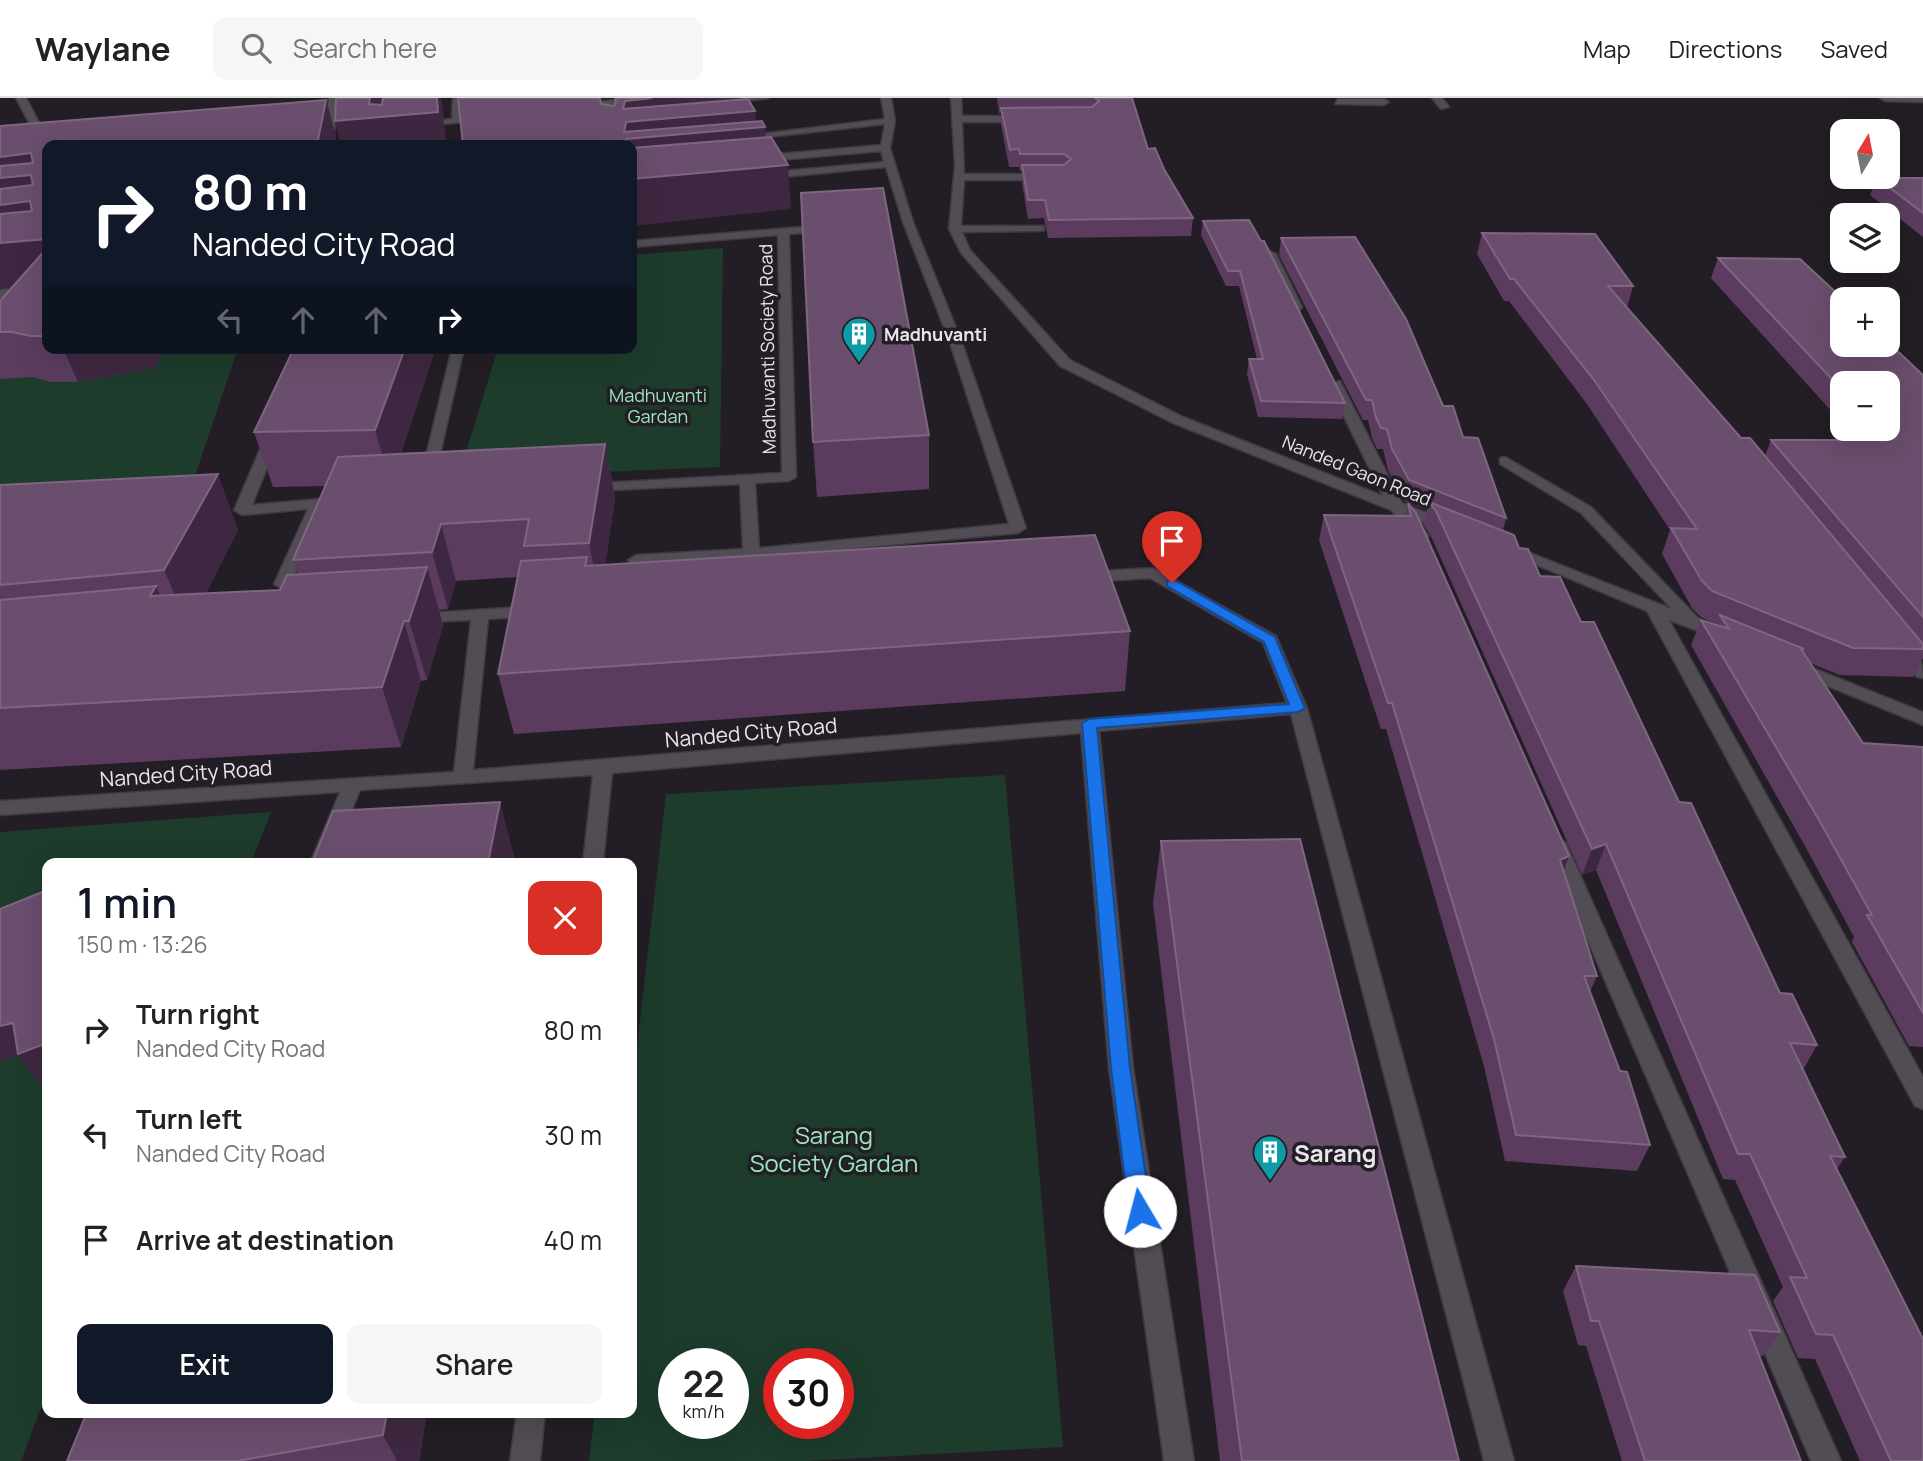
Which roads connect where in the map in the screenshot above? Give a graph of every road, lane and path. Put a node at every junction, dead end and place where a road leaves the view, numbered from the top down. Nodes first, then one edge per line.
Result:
1 (21, 98) edge
2 (334, 98) edge
3 (458, 98) edge
4 (764, 98) edge
5 (886, 98) edge
6 (956, 98) edge
7 (1885, 98) edge
8 (736, 99) edge
9 (1923, 99) edge
10 (609, 100) edge
11 (664, 100) edge
12 (710, 102) edge
13 (1338, 102) dead end
14 (1385, 103) edge
15 (498, 118) edge
16 (957, 119) junction
17 (1038, 119) edge
18 (890, 121) junction
19 (457, 122) junction
20 (403, 126) dead end
21 (329, 131) junction
22 (341, 131) edge
23 (316, 132) edge
24 (723, 139) edge
25 (44, 140) edge
26 (885, 148) junction
27 (42, 155) edge
28 (35, 156) edge
29 (751, 159) edge
30 (890, 164) junction
31 (754, 177) edge
32 (959, 177) junction
33 (1063, 177) edge
34 (838, 227) edge
35 (1040, 228) edge
36 (954, 229) junction
37 (783, 232) junction
38 (637, 244) edge
39 (1270, 254) edge
40 (42, 290) edge
41 (0, 294) edge
42 (1306, 326) edge
43 (457, 354) edge
44 (1324, 362) edge
45 (278, 423) edge
46 (1505, 461) dead end
47 (747, 479) junction
48 (572, 488) edge
49 (423, 496) edge
50 (357, 501) edge
51 (318, 504) junction
52 (1395, 505) junction
53 (1460, 531) edge
54 (1499, 546) edge
55 (752, 553) junction
56 (636, 560) edge
57 (1432, 560) edge
58 (1070, 578) edge
59 (282, 584) edge
60 (752, 587) edge
61 (1654, 608) junction
62 (548, 610) edge
63 (480, 614) junction
64 (402, 620) edge
65 (1697, 625) junction
66 (1888, 630) edge
67 (1735, 640) edge
68 (1785, 661) edge
69 (1923, 673) edge
70 (1298, 708) junction
71 (1923, 719) edge
72 (1089, 723) junction
73 (603, 768) junction
74 (463, 777) junction
75 (353, 785) junction
76 (0, 808) edge
77 (1550, 829) edge
78 (322, 858) edge
79 (594, 858) edge
80 (1923, 1099) edge
81 (530, 1418) edge
82 (525, 1461) edge
83 (1179, 1461) edge
84 (1499, 1461) edge
85 (1826, 1461) edge

1 - 25 street
2 - 21 street
3 - 19 street
4 - 8 street
5 - 18 street
6 - 16 street
7 - 9 street
8 - 12 street
10 - 11 street
10 - 11 street
13 - 14 street
15 - 19 street
16 - 17 street
16 - 32 street
18 - 24 street
18 - 26 street
19 - 20 street
21 - 22 street
21 - 23 street
26 - 29 street
26 - 30 street
27 - 28 street
30 - 31 street
30 - 55 street
32 - 33 street
32 - 36 street
34 - 37 street
35 - 36 street
36 - 52 street, Nanded Gaon Road
37 - 38 street
37 - 47 street, Madhuvanti Society Road
39 - 42 street
40 - 41 street
43 - 49 street
44 - 52 street
45 - 51 street
46 - 65 street
47 - 48 street, Madhuvanti Society Road
47 - 55 street
50 - 51 street
51 - 59 street
52 - 53 street, Nanded Gaon Road
52 - 57 street
54 - 61 street
55 - 56 street
55 - 60 street
58 - 70 street
61 - 65 street
61 - 80 street
62 - 63 street
63 - 64 street
63 - 74 street
65 - 67 street
66 - 69 street
68 - 71 street
70 - 72 street, Nanded City Road
70 - 84 street
72 - 73 street, Nanded City Road
72 - 83 street
73 - 74 street, Nanded City Road
73 - 79 street
74 - 75 street, Nanded City Road
75 - 76 street, Nanded City Road
75 - 78 street
77 - 85 street
81 - 82 street

